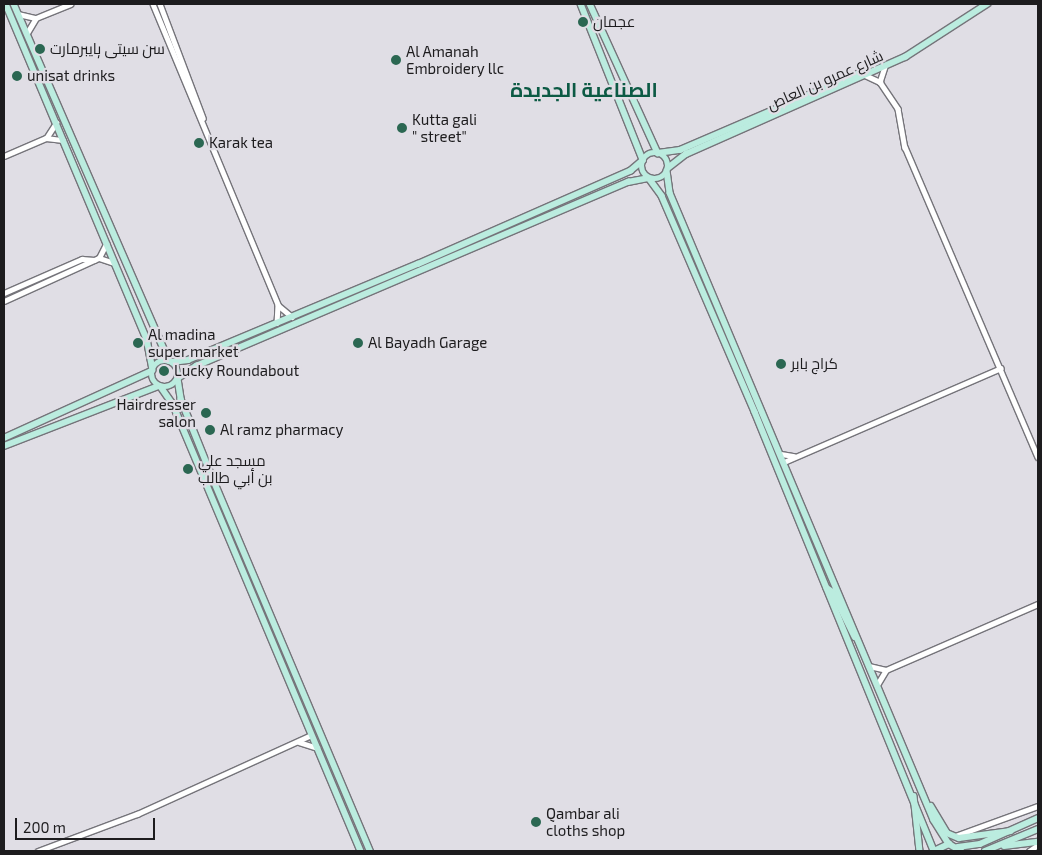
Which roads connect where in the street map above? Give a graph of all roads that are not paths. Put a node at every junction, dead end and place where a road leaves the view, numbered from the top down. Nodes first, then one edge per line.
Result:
1 (6, 4) edge
2 (14, 4) edge
3 (70, 4) edge
4 (153, 4) edge
5 (160, 4) edge
6 (581, 4) edge
7 (590, 4) edge
8 (980, 4) edge
9 (987, 4) edge
10 (18, 14) junction
11 (36, 18) junction
12 (27, 34) junction
13 (885, 67) junction
14 (865, 75) junction
15 (880, 82) junction
16 (47, 101) junction
17 (56, 122) junction
18 (204, 127) junction
19 (68, 131) junction
20 (46, 138) junction
21 (64, 141) junction
22 (658, 153) junction
23 (4, 156) edge
24 (642, 161) junction
25 (668, 170) junction
26 (648, 178) junction
27 (106, 242) junction
28 (99, 258) junction
29 (94, 260) junction
30 (115, 264) junction
31 (418, 264) junction
32 (382, 278) junction
33 (407, 278) junction
34 (4, 293) edge
35 (369, 293) junction
36 (4, 301) edge
37 (278, 304) junction
38 (292, 317) junction
39 (277, 323) junction
40 (170, 362) junction
41 (1001, 368) junction
42 (152, 370) junction
43 (178, 378) junction
44 (160, 386) junction
45 (4, 438) edge
46 (765, 438) junction
47 (4, 446) edge
48 (781, 454) junction
49 (794, 456) junction
50 (1038, 457) edge
51 (784, 462) junction
52 (826, 588) junction
53 (1038, 604) edge
54 (859, 640) junction
55 (869, 666) junction
56 (886, 670) junction
57 (877, 685) junction
58 (302, 708) junction
59 (316, 722) junction
60 (311, 735) junction
61 (299, 742) junction
62 (317, 748) junction
63 (328, 752) junction
64 (914, 794) junction
65 (926, 801) junction
66 (1038, 806) edge
67 (1038, 818) edge
68 (1038, 829) edge
69 (1011, 831) junction
70 (954, 837) junction
71 (921, 841) junction
72 (1038, 843) edge
73 (949, 844) junction
74 (997, 846) junction
75 (960, 849) edge
76 (934, 850) edge
77 (38, 851) edge
78 (361, 851) edge
79 (370, 851) edge
80 (916, 851) edge
81 (920, 851) edge
82 (985, 851) edge
83 (1029, 851) edge

1 - 16 main road
2 - 10 main road
3 - 11 street
4 - 18 street
5 - 18 street
6 - 24 main road
7 - 22 main road
8 - 22 main road, شارع عمرو بن العاص
9 - 13 main road, شارع عمرو بن العاص
10 - 11 street
10 - 12 main road
11 - 12 street
12 - 19 main road
13 - 14 main road, شارع عمرو بن العاص
13 - 15 street
14 - 15 street
14 - 25 main road, شارع عمرو بن العاص
15 - 41 street
16 - 17 main road
16 - 19 main road
17 - 20 street
17 - 21 main road
18 - 37 street
19 - 40 main road
20 - 21 street
20 - 23 street
21 - 27 main road
22 - 24 main road, شارع عمرو بن العاص
22 - 25 main road
24 - 26 main road
24 - 31 main road, شارع عمرو بن العاص
25 - 26 main road, شارع عمرو بن العاص
25 - 48 main road
26 - 33 main road
26 - 46 main road
27 - 28 street
27 - 30 main road
28 - 29 street
28 - 30 street
29 - 34 street
29 - 36 street
30 - 42 main road
31 - 32 main road, شارع عمرو بن العاص
31 - 33 main road
32 - 35 main road
32 - 38 main road, شارع عمرو بن العاص
33 - 35 main road
35 - 43 main road
37 - 38 street
37 - 39 street
38 - 39 main road, شارع عمرو بن العاص
39 - 40 main road, شارع عمرو بن العاص
40 - 42 main road, شارع عمرو بن العاص
40 - 43 main road
41 - 49 street
41 - 50 street
42 - 44 main road
42 - 45 main road, شارع عمرو بن العاص
43 - 44 main road
43 - 59 main road
44 - 47 main road
44 - 58 main road
46 - 51 main road
46 - 52 main road
48 - 49 street
48 - 51 main road
49 - 51 street
51 - 54 main road
52 - 54 main road
52 - 64 main road
53 - 56 street
54 - 55 main road
55 - 56 street
55 - 57 main road
56 - 57 street
57 - 65 main road
58 - 59 main road
58 - 60 main road
59 - 63 main road
60 - 61 street
60 - 62 main road
60 - 63 main road
61 - 62 street
61 - 77 street
62 - 78 main road
63 - 79 main road
64 - 71 main road
64 - 76 main road
65 - 70 main road
65 - 73 main road
66 - 70 street
67 - 69 main road
68 - 74 main road
69 - 70 main road
69 - 75 main road
71 - 80 street
71 - 81 main road
72 - 74 main road
72 - 83 street
73 - 75 main road
73 - 76 main road
74 - 82 main road

